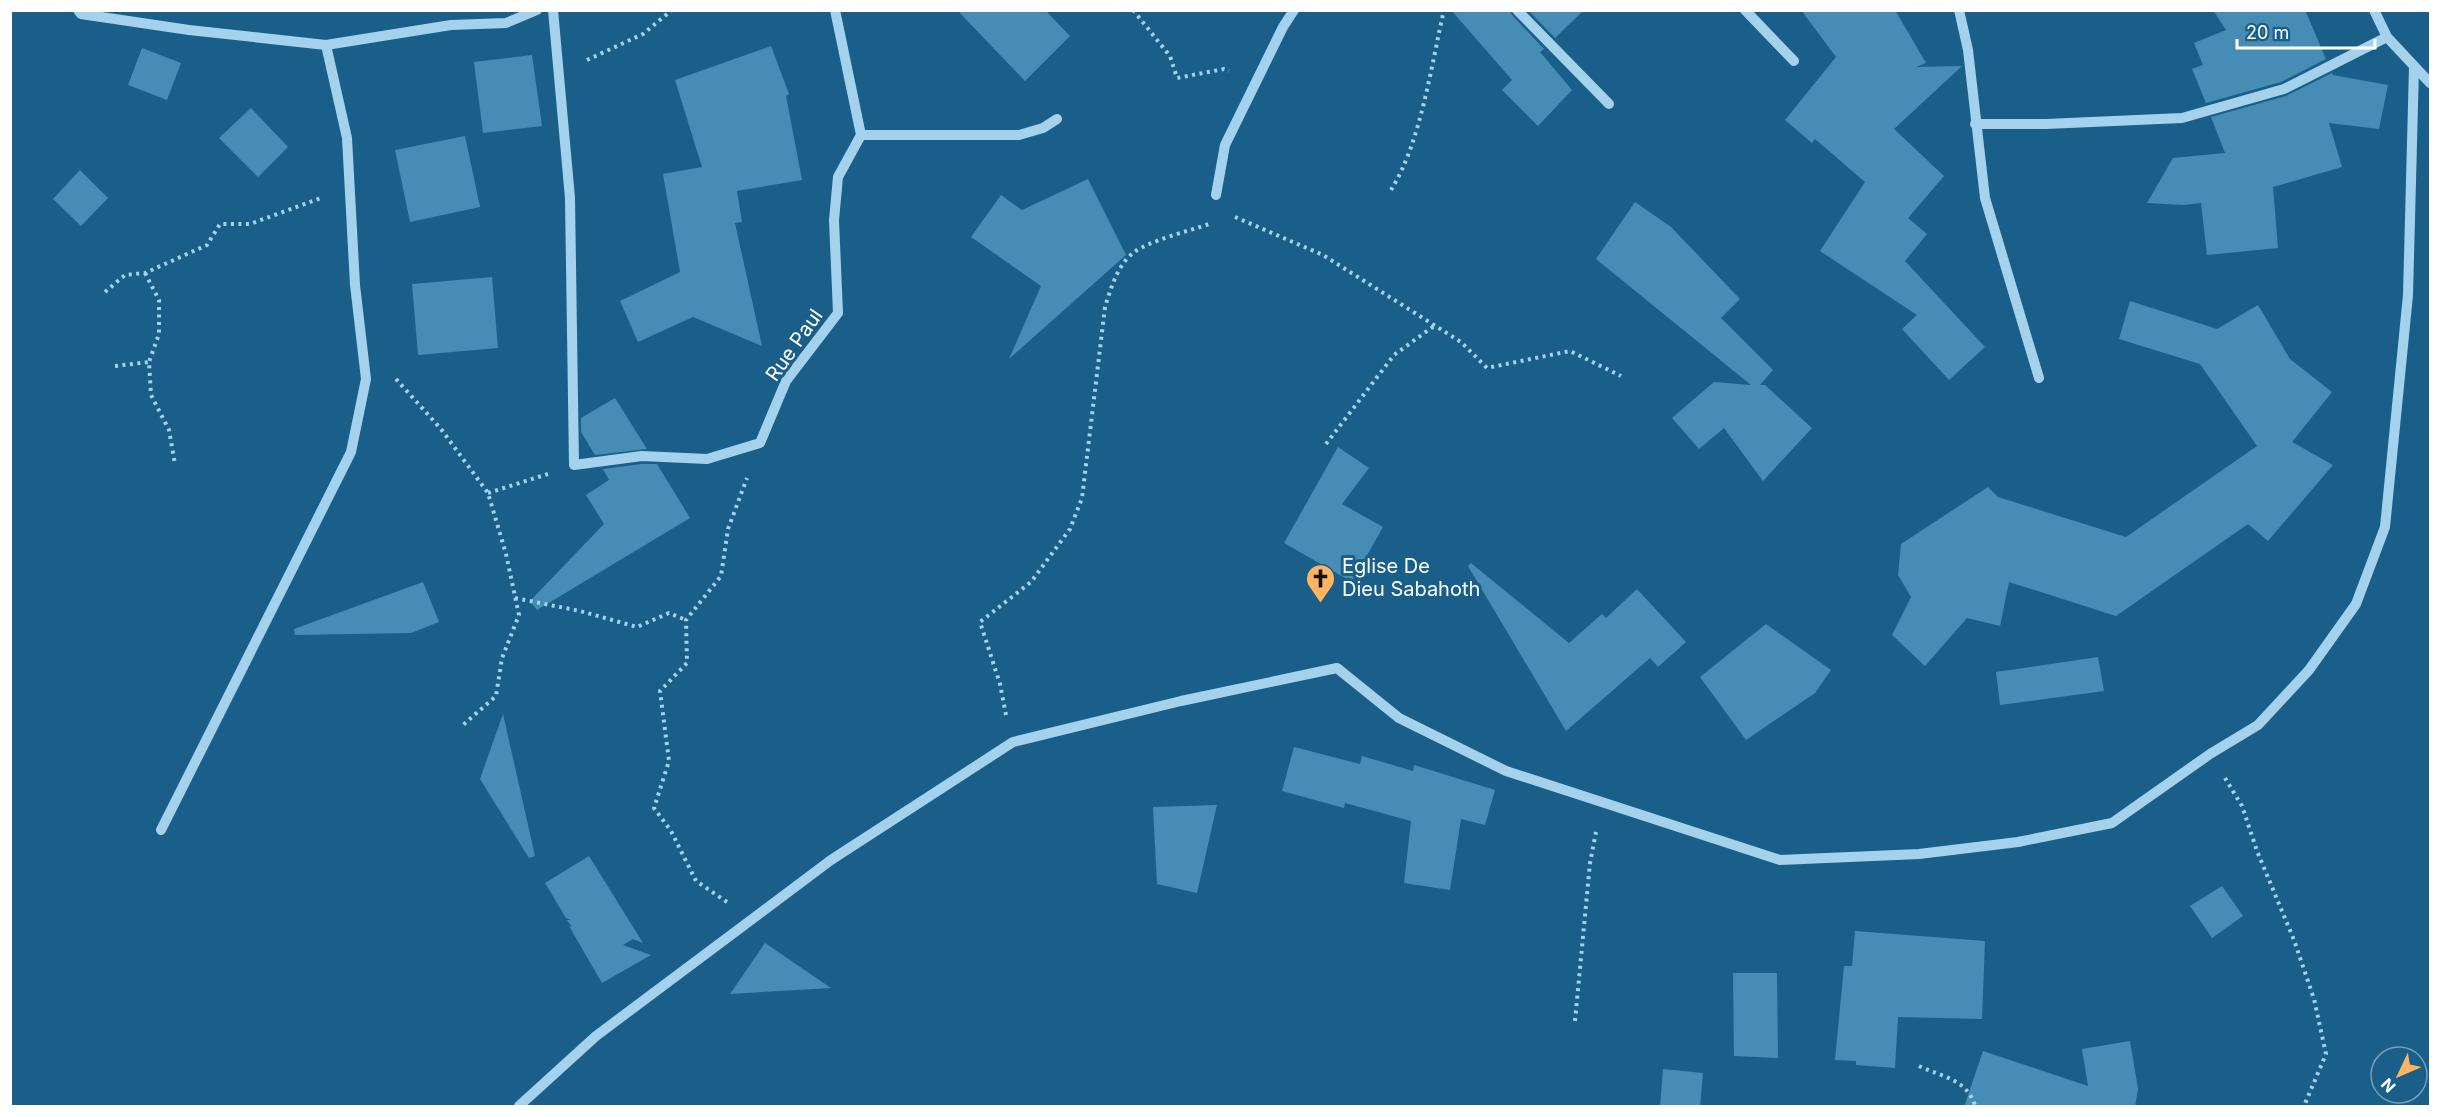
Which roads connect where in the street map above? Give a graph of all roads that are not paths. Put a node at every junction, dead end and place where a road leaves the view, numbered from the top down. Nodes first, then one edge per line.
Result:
1 (78, 10) edge
2 (537, 10) edge
3 (553, 10) edge
4 (835, 10) edge
5 (1294, 10) edge
6 (1517, 10) edge
7 (1745, 10) edge
8 (1959, 10) edge
9 (2374, 10) edge
10 (2387, 36) junction
11 (326, 45) junction
12 (1794, 61) dead end
13 (2414, 68) junction
14 (2430, 83) edge
15 (1609, 104) dead end
16 (1057, 119) dead end
17 (1975, 124) junction
18 (861, 135) junction
19 (1216, 195) road end
20 (2039, 378) dead end
21 (161, 830) dead end
22 (519, 1107) edge

1 - 11 street
2 - 11 street
3 - 18 street, Rue Paul
4 - 18 street
5 - 19 street
6 - 15 street
7 - 12 street
8 - 17 street
9 - 10 street
10 - 13 street
10 - 17 street
11 - 21 street
13 - 14 street
13 - 22 street
16 - 18 street
17 - 20 street

